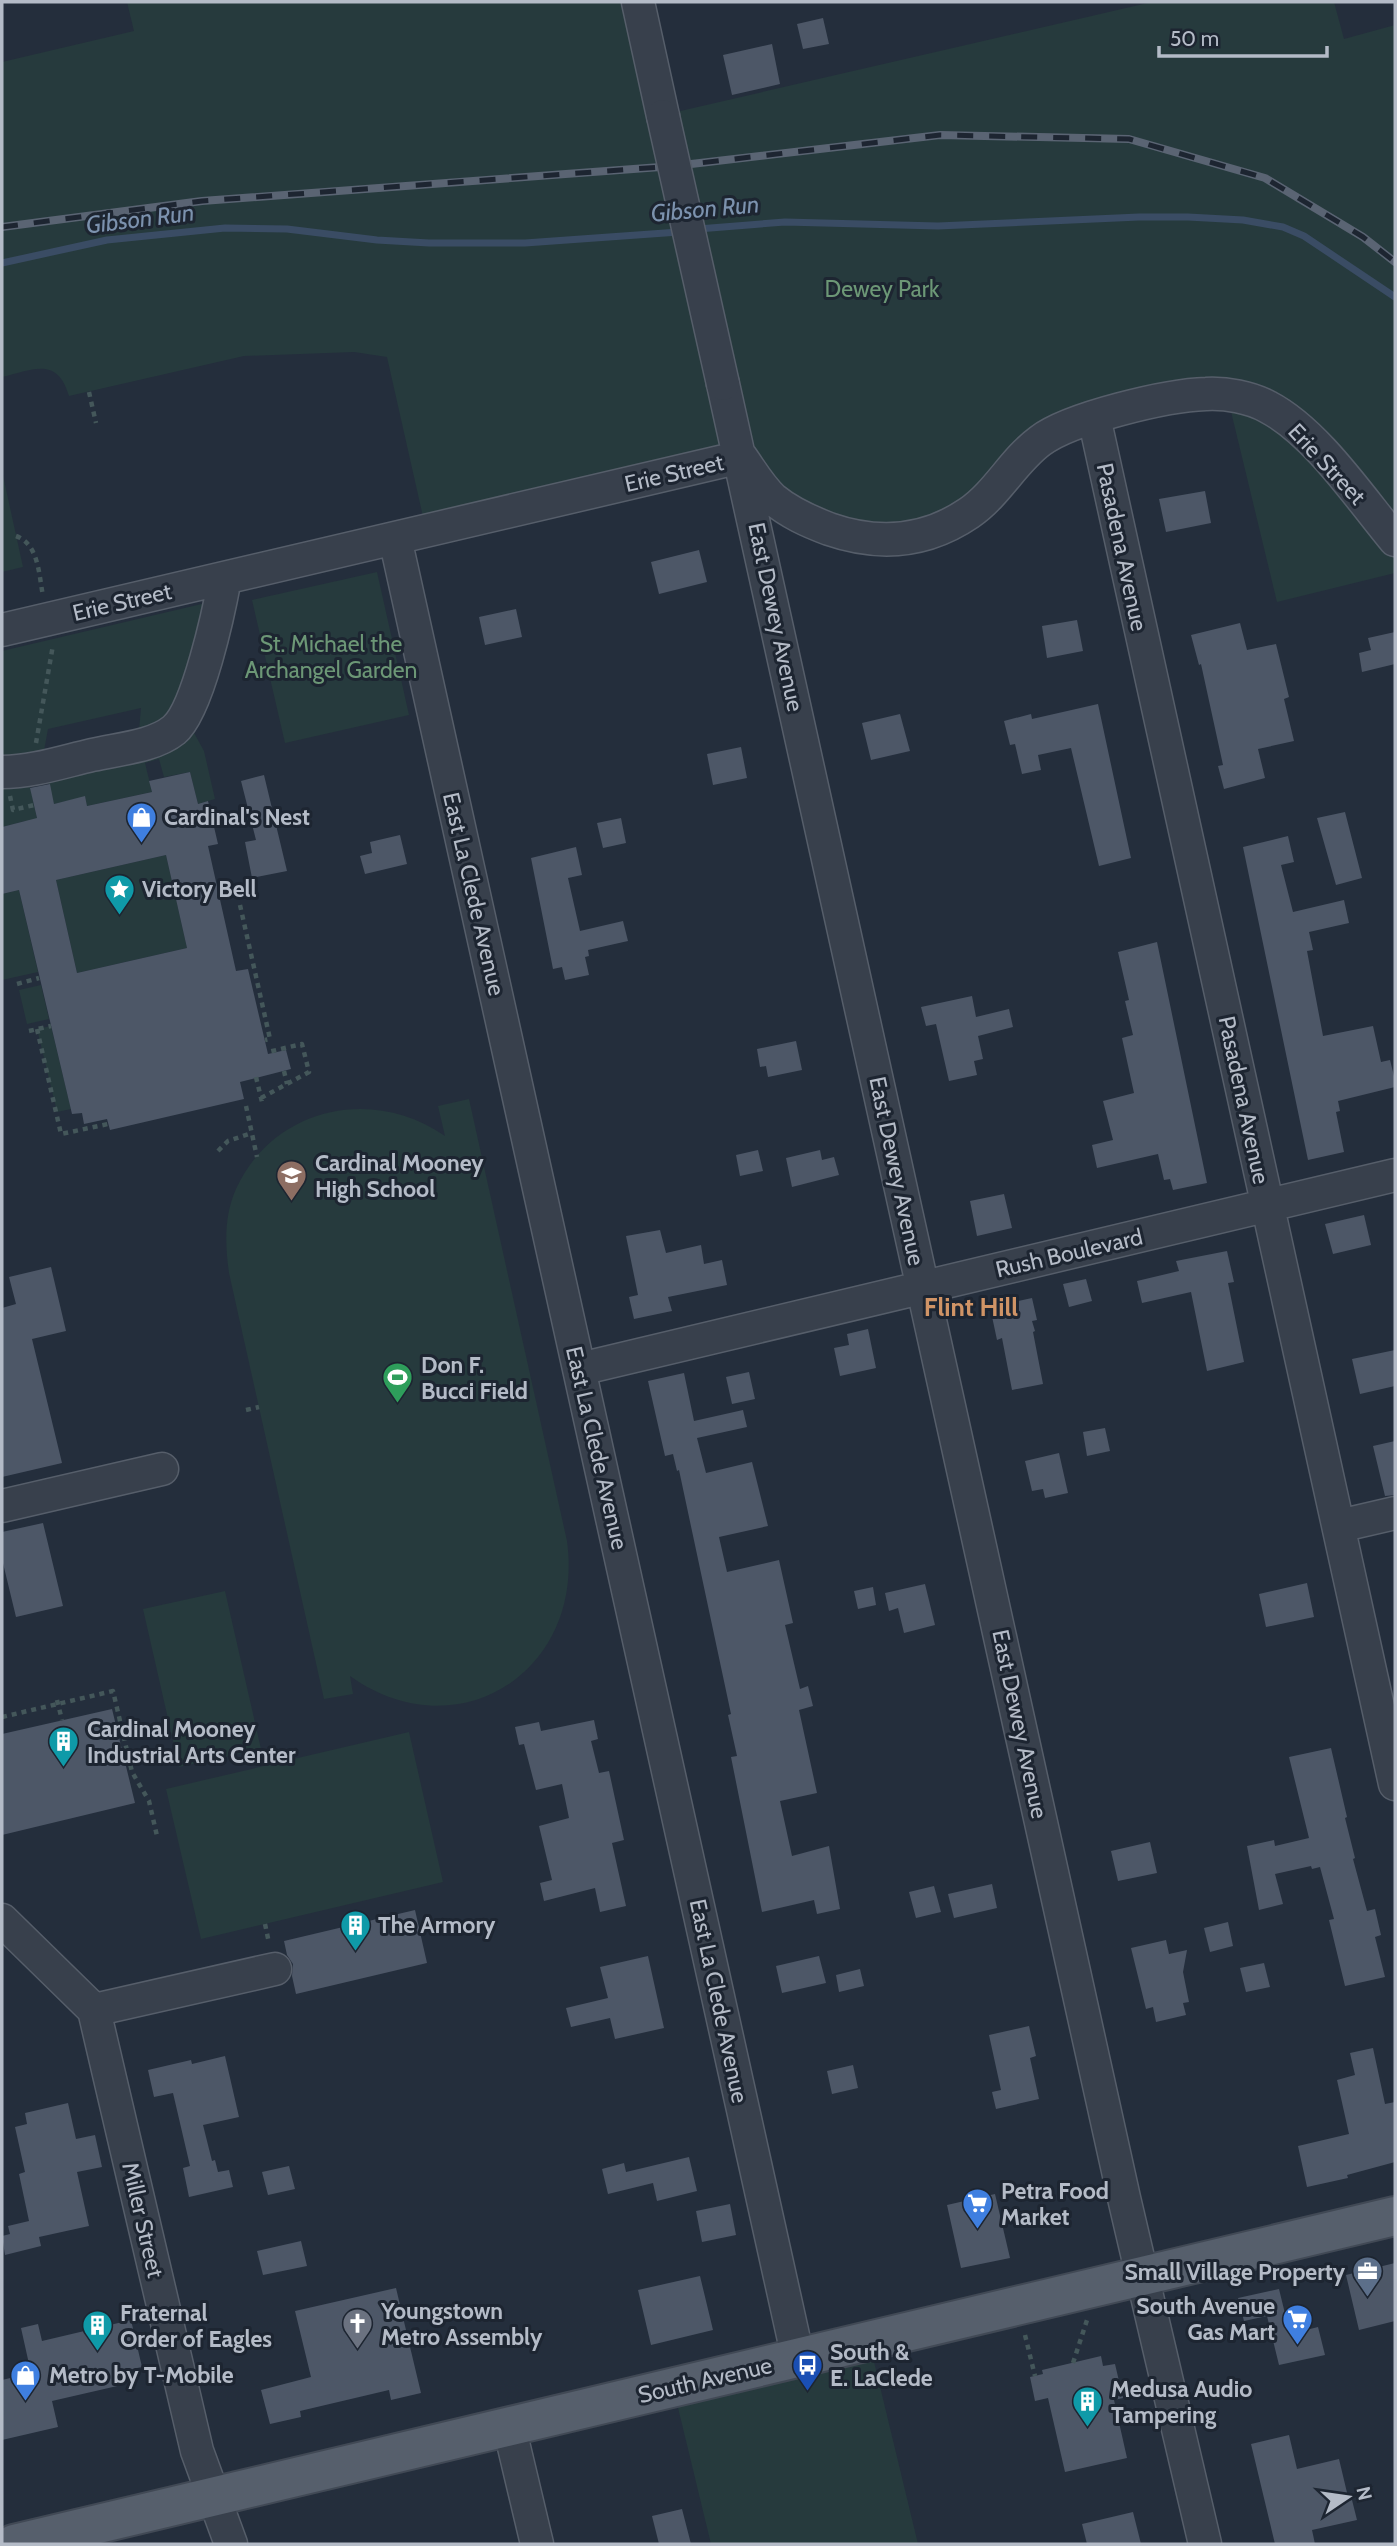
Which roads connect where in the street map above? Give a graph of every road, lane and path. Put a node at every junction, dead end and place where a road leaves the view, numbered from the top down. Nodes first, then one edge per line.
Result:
1 (638, 2) edge
2 (89, 392) dead end
3 (1094, 417) junction
4 (96, 423) dead end
5 (741, 457) junction
6 (395, 538) junction
7 (1395, 540) edge
8 (225, 578) junction
9 (2, 630) edge
10 (44, 699) dead end
11 (39, 725) dead end
12 (5, 778) edge
13 (34, 805) dead end
14 (240, 905) dead end
15 (40, 978) dead end
16 (18, 984) dead end
17 (51, 1026) dead end
18 (37, 1029) junction
19 (29, 1031) dead end
20 (265, 1040) dead end
21 (268, 1052) dead end
22 (284, 1071) dead end
23 (256, 1077) dead end
24 (287, 1084) junction
25 (246, 1106) dead end
26 (108, 1124) dead end
27 (252, 1133) junction
28 (218, 1151) dead end
29 (257, 1157) dead end
30 (1395, 1175) edge
31 (1268, 1206) junction
32 (923, 1287) junction
33 (580, 1369) junction
34 (259, 1407) dead end
35 (246, 1410) dead end
36 (162, 1469) dead end
37 (2, 1506) edge
38 (1395, 1513) edge
39 (1339, 1526) junction
40 (58, 1702) junction
41 (2, 1717) edge
42 (62, 1720) dead end
43 (1395, 1784) edge
44 (156, 1836) dead end
45 (2, 1920) edge
46 (275, 1969) dead end
47 (94, 2010) junction
48 (1395, 2216) edge
49 (1142, 2276) junction
50 (1087, 2320) dead end
51 (1025, 2335) dead end
52 (798, 2358) junction
53 (1073, 2362) dead end
54 (1035, 2376) dead end
55 (509, 2427) junction
56 (213, 2497) junction
57 (14, 2544) edge
58 (231, 2544) edge
59 (537, 2544) edge
60 (1205, 2544) edge

1 - 5 street, East Dewey Avenue, bridge
2 - 4 path
3 - 5 street, Erie Street
3 - 7 street, Erie Street
3 - 31 street, Pasadena Avenue
5 - 6 street, Erie Street
5 - 32 street, East Dewey Avenue
6 - 8 street, Erie Street
6 - 33 street, East La Clede Avenue
8 - 9 street, Erie Street
8 - 12 street
10 - 11 path
12 - 13 path
14 - 20 path
15 - 16 path
17 - 18 path
18 - 19 path
18 - 26 path
21 - 24 path
22 - 24 path
23 - 24 path
25 - 27 path
27 - 28 path
27 - 29 path
30 - 31 street, Rush Boulevard
31 - 32 street, Rush Boulevard
31 - 39 street, Pasadena Avenue
32 - 33 street, Rush Boulevard
32 - 49 street, East Dewey Avenue
33 - 52 street, East La Clede Avenue
34 - 35 path
36 - 37 street
38 - 39 street
39 - 43 street, Pasadena Avenue
40 - 41 path
40 - 42 path
40 - 44 path
45 - 47 street
46 - 47 street
47 - 56 street, Miller Street
48 - 49 main road, South Avenue
49 - 52 main road, South Avenue
49 - 60 street, East Dewey Avenue
50 - 53 path
51 - 54 path
52 - 55 main road, South Avenue
55 - 56 main road, South Avenue
55 - 59 street
56 - 57 main road, South Avenue
56 - 58 street, Miller Street

